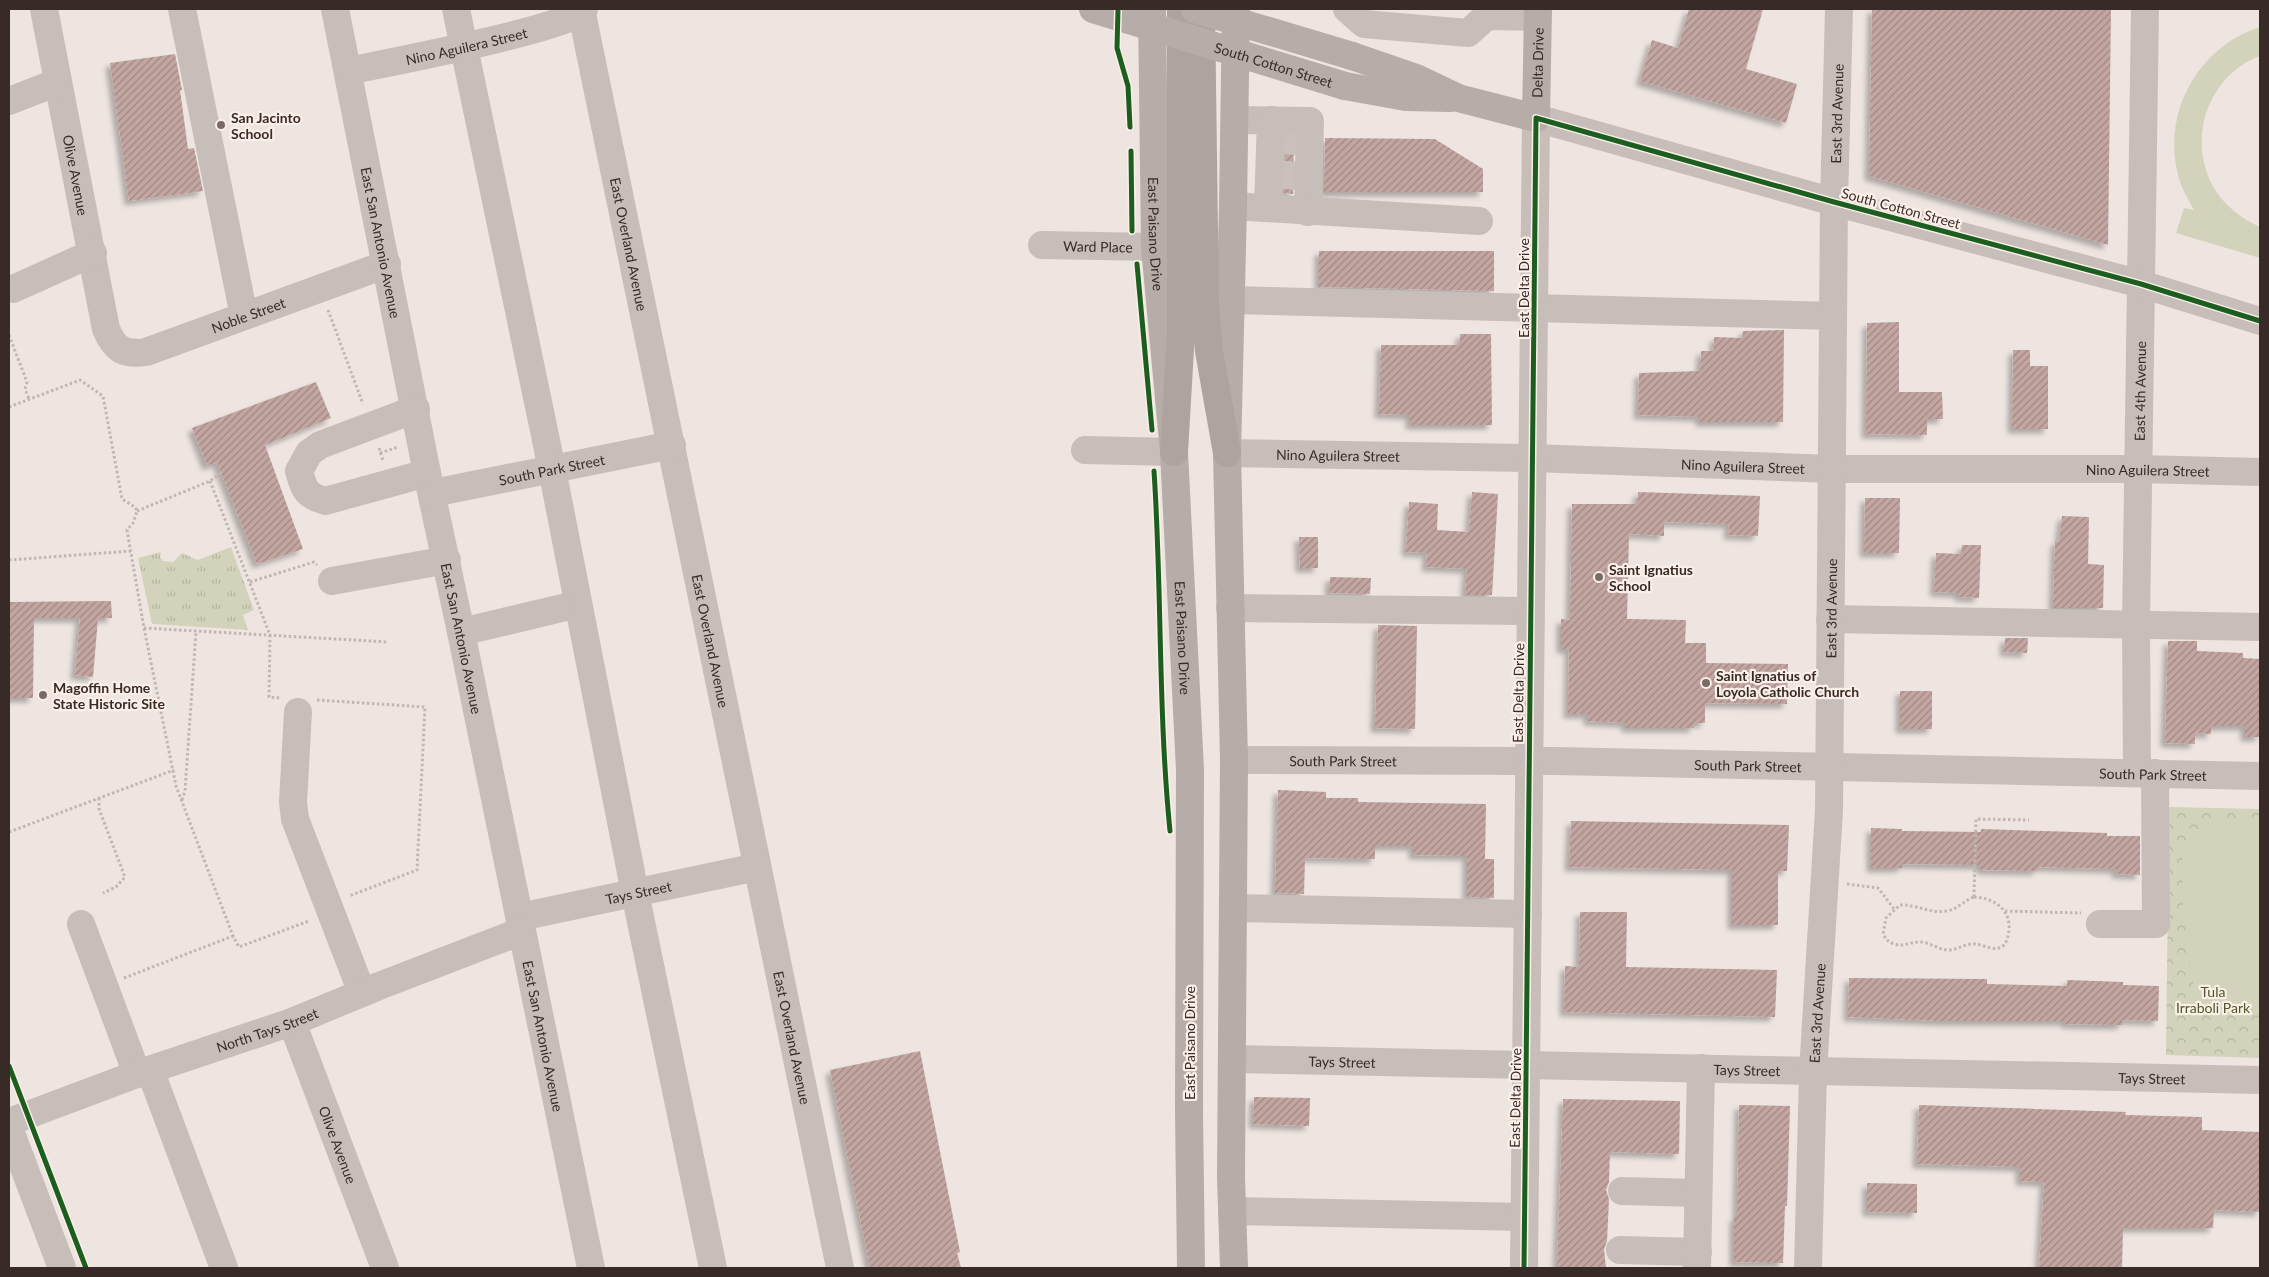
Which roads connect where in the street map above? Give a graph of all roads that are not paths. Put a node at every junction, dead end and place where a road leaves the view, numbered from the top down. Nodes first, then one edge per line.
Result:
1 (44, 9) edge
2 (182, 9) edge
3 (335, 9) edge
4 (456, 9) edge
5 (1093, 9) edge
6 (1152, 9) edge
7 (1181, 9) edge
8 (1195, 9) edge
9 (1202, 9) edge
10 (1236, 9) edge
11 (1347, 9) edge
12 (1839, 9) edge
13 (2145, 9) edge
14 (582, 10) edge
15 (1483, 13) edge
16 (1538, 13) edge
17 (463, 47) junction
18 (348, 71) junction
19 (58, 82) junction
20 (1458, 98) junction
21 (9, 101) edge
22 (1536, 118) junction
23 (1235, 120) junction
24 (1285, 136) junction
25 (1288, 175) junction
26 (1834, 202) junction
27 (1234, 206) junction
28 (1268, 207) junction
29 (1308, 212) junction
30 (1479, 222) dead end
31 (1042, 245) dead end
32 (1155, 248) junction
33 (93, 253) junction
34 (387, 264) junction
35 (2142, 284) junction
36 (13, 288) dead end
37 (1230, 300) junction
38 (1534, 309) junction
39 (244, 316) junction
40 (1833, 316) junction
41 (2260, 320) edge
42 (111, 340) joint
43 (416, 409) junction
44 (672, 445) junction
45 (1085, 450) dead end
46 (1174, 452) junction
47 (1227, 453) junction
48 (1533, 458) junction
49 (552, 469) junction
50 (1832, 469) junction
51 (2138, 469) junction
52 (2260, 472) edge
53 (430, 483) junction
54 (447, 560) junction
55 (332, 580) road end
56 (562, 608) dead end
57 (1230, 608) junction
58 (1530, 611) junction
59 (1830, 620) junction
60 (2136, 625) junction
61 (2260, 627) edge
62 (461, 632) junction
63 (297, 703) road end
64 (1234, 760) junction
65 (1528, 761) junction
66 (1830, 767) junction
67 (2146, 772) junction
68 (2260, 776) edge
69 (757, 867) junction
70 (635, 893) junction
71 (1234, 908) junction
72 (1528, 914) junction
73 (81, 924) dead end
74 (521, 924) junction
75 (2100, 924) road end
76 (362, 993) junction
77 (292, 1022) junction
78 (1233, 1060) junction
79 (1527, 1065) junction
80 (1701, 1068) junction
81 (144, 1072) junction
82 (1813, 1072) junction
83 (2260, 1080) edge
84 (9, 1122) edge
85 (9, 1128) edge
86 (1622, 1191) dead end
87 (1698, 1193) junction
88 (1232, 1211) junction
89 (1524, 1217) junction
90 (1620, 1250) dead end
91 (1697, 1260) edge
92 (62, 1268) edge
93 (224, 1268) edge
94 (386, 1268) edge
95 (590, 1268) edge
96 (713, 1268) edge
97 (840, 1268) edge
98 (1191, 1268) edge
99 (1234, 1268) edge
100 (1524, 1268) edge
101 (1808, 1268) edge

1 - 19 street, Olive Avenue
2 - 39 street
3 - 18 street, East San Antonio Avenue
4 - 17 street
5 - 20 main road, South Cotton Street, bridge
6 - 32 main road, East Paisano Drive
7 - 46 highway
8 - 20 main road, South Cotton Street, bridge
9 - 47 highway
10 - 23 main road
11 - 15 street
12 - 26 street, East 3rd Avenue
13 - 35 street, East 4th Avenue
14 - 17 street, Nino Aguilera Street
14 - 44 street, East Overland Avenue
15 - 16 street
16 - 22 main road, Delta Drive
17 - 18 street, Nino Aguilera Street
17 - 49 street
18 - 34 street, East San Antonio Avenue
19 - 21 street
19 - 33 street, Olive Avenue
20 - 22 main road, South Cotton Street
22 - 26 street, South Cotton Street
22 - 38 street, East Delta Drive
23 - 24 street
23 - 27 main road
24 - 25 street
24 - 25 street
25 - 28 street
25 - 29 street
26 - 35 street, South Cotton Street
26 - 40 street, East 3rd Avenue
27 - 28 street
27 - 37 main road
28 - 29 street
29 - 30 street
31 - 32 street, Ward Place
32 - 46 main road, East Paisano Drive
33 - 36 street
33 - 42 street, Olive Avenue
34 - 39 street, Noble Street
34 - 43 street, East San Antonio Avenue
35 - 41 street, South Cotton Street
35 - 51 street, East 4th Avenue
37 - 38 street
37 - 47 main road
38 - 40 street
38 - 48 street, East Delta Drive
39 - 42 street, Noble Street
40 - 50 street, East 3rd Avenue
43 - 53 street, East San Antonio Avenue
43 - 53 street, South Park Street
44 - 49 street, South Park Street
44 - 69 street, East Overland Avenue
45 - 46 street
46 - 98 main road, East Paisano Drive
47 - 48 street, Nino Aguilera Street
47 - 57 main road
48 - 50 street, Nino Aguilera Street
48 - 58 street, East Delta Drive
49 - 53 street, South Park Street
49 - 70 street
50 - 51 street, Nino Aguilera Street
50 - 59 street, East 3rd Avenue
51 - 52 street, Nino Aguilera Street
51 - 60 street, East 4th Avenue
53 - 54 street, East San Antonio Avenue
54 - 55 street
54 - 62 street, East San Antonio Avenue
56 - 62 street
57 - 58 street
57 - 64 main road
58 - 65 street, East Delta Drive
59 - 60 street
59 - 66 street, East 3rd Avenue
60 - 61 street
60 - 67 street, East 4th Avenue
62 - 74 street, East San Antonio Avenue
63 - 76 street
64 - 65 street, South Park Street
64 - 71 main road
65 - 66 street, South Park Street
65 - 72 street, East Delta Drive
66 - 67 street, South Park Street
66 - 82 street, East 3rd Avenue
67 - 68 street, South Park Street
67 - 75 street, East 4th Avenue
69 - 70 street, Tays Street
69 - 97 street, East Overland Avenue
70 - 74 street, Tays Street
70 - 96 street
71 - 72 street
71 - 78 main road
72 - 79 street, East Delta Drive
73 - 81 street
74 - 76 street, North Tays Street
74 - 95 street, East San Antonio Avenue
76 - 77 street, North Tays Street
77 - 81 street, North Tays Street
77 - 94 street, Olive Avenue
78 - 79 street, Tays Street
78 - 88 main road
79 - 80 street, Tays Street
79 - 89 street, East Delta Drive
80 - 82 street, Tays Street
80 - 87 street
81 - 84 street, North Tays Street
81 - 93 street
82 - 83 street, Tays Street
82 - 101 street, East 3rd Avenue
85 - 92 street
86 - 87 street
87 - 91 street
88 - 89 street
88 - 99 main road
89 - 100 street, East Delta Drive
90 - 91 street

